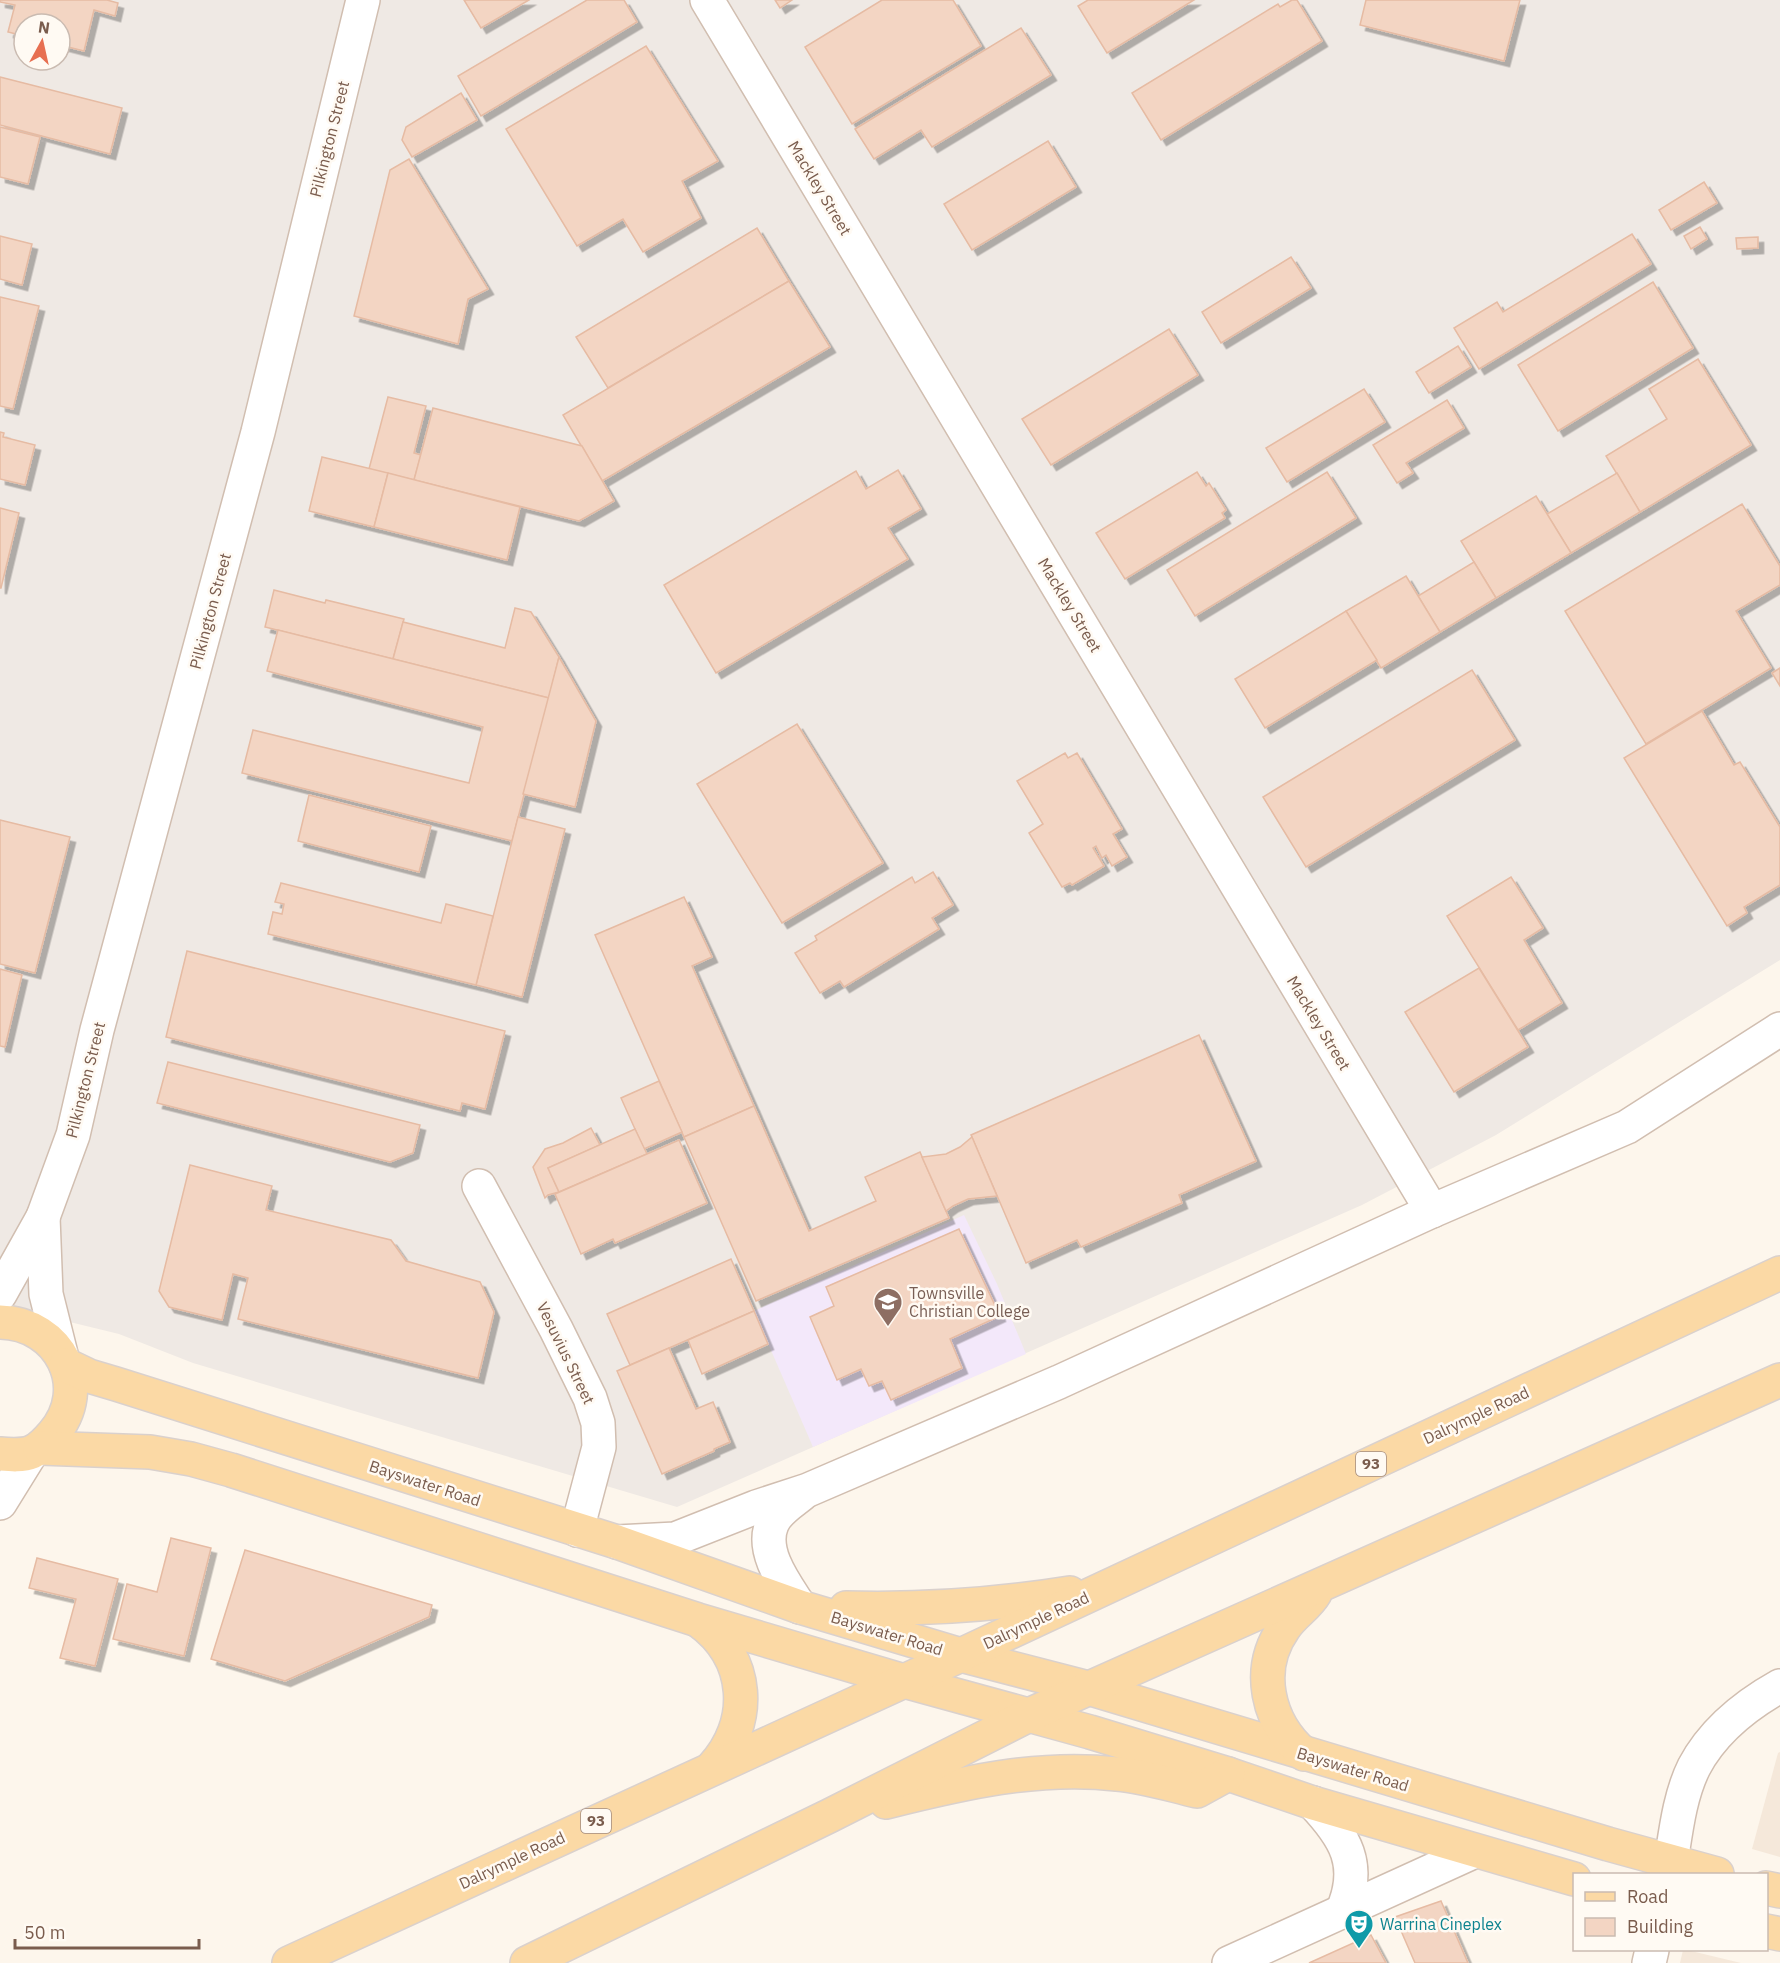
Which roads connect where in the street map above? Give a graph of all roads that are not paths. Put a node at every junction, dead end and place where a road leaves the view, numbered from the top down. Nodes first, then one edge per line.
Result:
1 (363, 0) edge
2 (707, 0) edge
3 (1780, 1029) edge
4 (479, 1186) dead end
5 (1432, 1211) junction
6 (43, 1217) junction
7 (1780, 1273) edge
8 (0, 1294) edge
9 (0, 1322) edge
10 (63, 1359) junction
11 (1780, 1380) edge
12 (23, 1451) edge
13 (808, 1490) junction
14 (0, 1503) edge
15 (577, 1530) junction
16 (617, 1542) junction
17 (1107, 1587) junction
18 (1320, 1587) junction
19 (800, 1607) junction
20 (698, 1620) junction
21 (961, 1655) junction
22 (1009, 1668) junction
23 (904, 1681) junction
24 (1780, 1686) edge
25 (1088, 1688) junction
26 (1029, 1715) junction
27 (1304, 1754) junction
28 (712, 1768) junction
29 (1228, 1774) junction
30 (1313, 1803) junction
31 (829, 1816) junction
32 (1475, 1851) junction
33 (1670, 1868) edge
34 (1704, 1873) edge
35 (1573, 1878) edge
36 (1342, 1912) junction
37 (289, 1963) edge
38 (527, 1963) edge
39 (1229, 1963) edge

1 - 6 street, Pilkington Street
2 - 5 street, Mackley Street
3 - 5 street
4 - 15 street, Vesuvius Street
5 - 13 street
6 - 8 street, Pilkington Street
6 - 10 street, Pilkington Street
7 - 17 main road, Dalrymple Road / 93
9 - 10 main road
10 - 12 main road
10 - 15 main road, Bayswater Road
11 - 18 main road
12 - 14 street
12 - 20 main road
13 - 16 street
13 - 19 street
15 - 16 main road, Bayswater Road
16 - 19 main road, Bayswater Road
17 - 19 main road
17 - 21 main road, Dalrymple Road / 93
17 - 22 main road
18 - 25 main road
18 - 27 main road
19 - 21 main road, Bayswater Road
20 - 23 main road
20 - 28 main road
21 - 22 main road, Bayswater Road
21 - 23 main road, Dalrymple Road / 93
22 - 25 main road, Bayswater Road
22 - 26 main road
23 - 26 main road
23 - 28 main road, Dalrymple Road / 93
24 - 33 street
25 - 26 main road
25 - 27 main road, Bayswater Road
26 - 29 main road
26 - 31 main road
27 - 33 main road, Bayswater Road
28 - 37 main road, Dalrymple Road / 93
29 - 30 main road
29 - 31 main road
30 - 32 main road
30 - 36 street
31 - 38 main road
32 - 35 main road
32 - 36 street
33 - 34 main road, Bayswater Road
36 - 39 street

